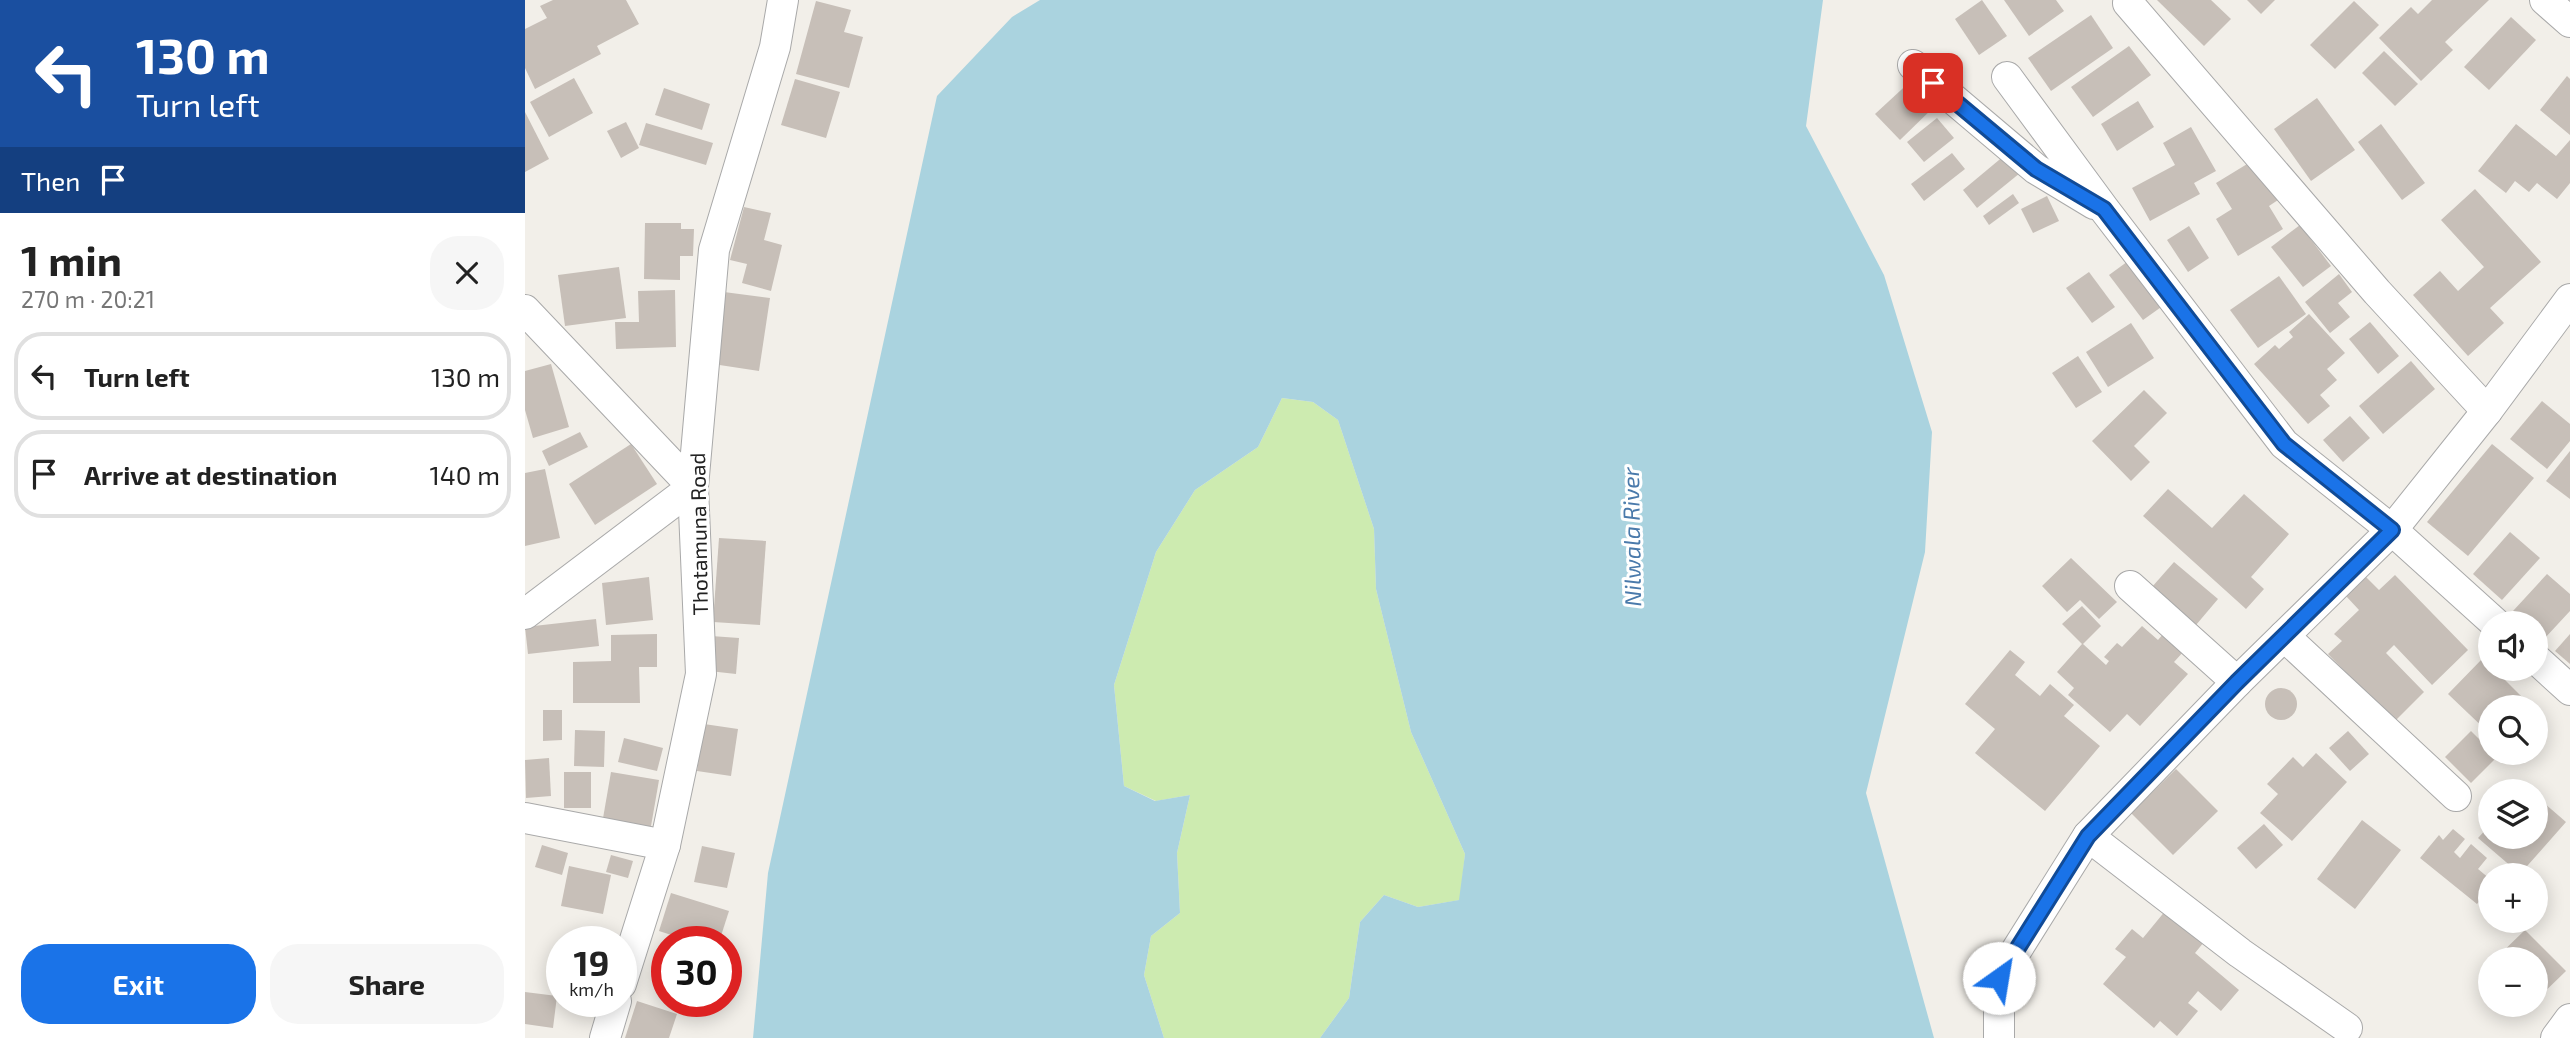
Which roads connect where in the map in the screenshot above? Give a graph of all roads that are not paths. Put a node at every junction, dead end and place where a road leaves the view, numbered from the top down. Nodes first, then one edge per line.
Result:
1 (783, 0) edge
2 (2545, 0) edge
3 (2128, 3) dead end
4 (2570, 22) edge
5 (1913, 65) dead end
6 (2007, 77) dead end
7 (2104, 209) junction
8 (2570, 299) edge
9 (525, 310) edge
10 (2487, 411) junction
11 (693, 487) junction
12 (2392, 530) junction
13 (2130, 586) dead end
14 (2482, 611) edge
15 (525, 614) edge
16 (2284, 636) junction
17 (2548, 670) edge
18 (2237, 682) junction
19 (2570, 690) edge
20 (2456, 796) dead end
21 (525, 818) edge
22 (2088, 836) junction
23 (665, 845) junction
24 (637, 933) edge
25 (611, 1017) edge
26 (2570, 1019) edge
27 (2347, 1028) dead end
28 (604, 1038) edge
29 (1999, 1038) edge
30 (2556, 1038) edge

1 - 11 street, Thotamuna Road
2 - 4 street
3 - 10 street
5 - 7 street
6 - 7 street
7 - 12 street
8 - 10 street
9 - 11 street
10 - 12 street
11 - 15 street
11 - 23 street, Thotamuna Road
12 - 14 street
12 - 16 street
13 - 18 street
16 - 18 street
16 - 20 street
17 - 19 street
18 - 22 street
21 - 23 street
22 - 27 street
22 - 29 street
23 - 24 street, Thotamuna Road
25 - 28 street
26 - 30 street

